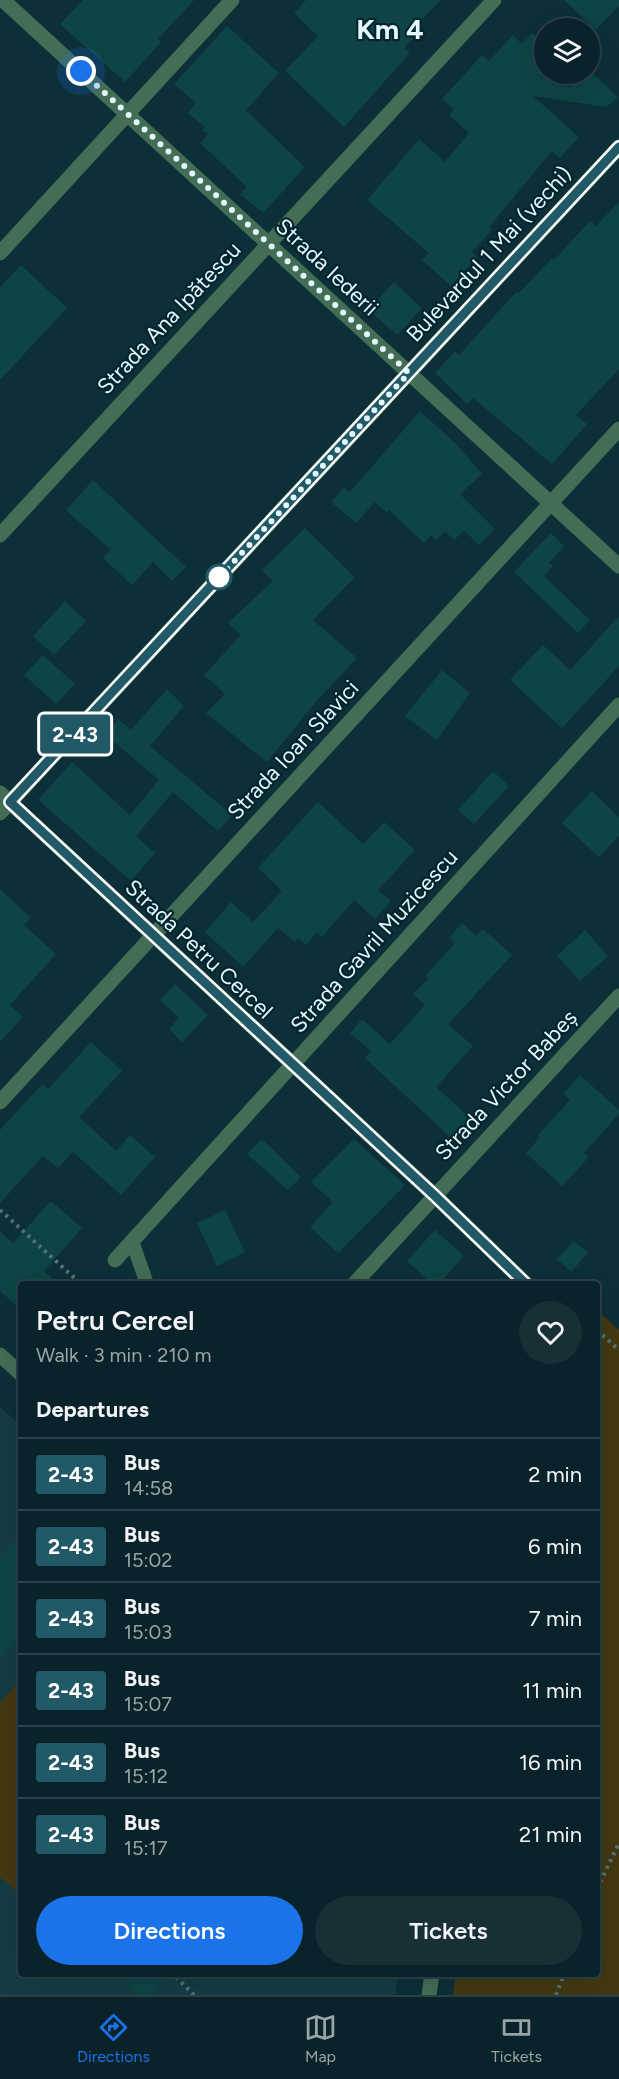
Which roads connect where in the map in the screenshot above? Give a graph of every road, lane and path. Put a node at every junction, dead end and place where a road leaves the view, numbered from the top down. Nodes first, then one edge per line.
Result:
1 (3, 0) edge
2 (232, 0) edge
3 (494, 0) edge
4 (128, 114) junction
5 (619, 147) edge
6 (269, 244) junction
7 (0, 253) edge
8 (409, 373) junction
9 (619, 429) edge
10 (550, 503) junction
11 (0, 535) edge
12 (619, 566) edge
13 (619, 705) edge
14 (3, 803) edge
15 (152, 936) junction
16 (619, 996) edge
17 (292, 1065) junction
18 (0, 1101) edge
19 (434, 1195) junction
20 (0, 1210) edge
21 (132, 1241) junction
22 (114, 1260) dead end
23 (78, 1281) edge
24 (146, 1281) edge
25 (357, 1281) edge
26 (523, 1281) edge
27 (600, 1333) edge
28 (619, 1350) edge
29 (0, 1355) edge
30 (18, 1371) edge
31 (619, 1843) edge
32 (600, 1883) edge
33 (176, 1977) dead end
34 (432, 1977) edge
35 (563, 1977) edge
36 (194, 1995) edge
37 (429, 1995) edge
38 (556, 1995) edge

1 - 4 street, Strada Iederii
2 - 4 street
3 - 6 street, Strada Ana Ipătescu
4 - 6 street, Strada Iederii
4 - 7 street
5 - 8 street, Bulevardul 1 Mai (vechi)
6 - 8 street, Strada Iederii
6 - 11 street, Strada Ana Ipătescu
8 - 10 street, Strada Iederii
8 - 14 street, Bulevardul 1 Mai (vechi)
9 - 10 street, Strada Ioan Slavici
10 - 12 street, Strada Iederii
10 - 15 street, Strada Ioan Slavici
13 - 17 street, Strada Gavril Muzicescu
14 - 15 street, Strada Petru Cercel
15 - 17 street, Strada Petru Cercel
15 - 18 street, Strada Ioan Slavici
16 - 19 street, Strada Victor Babeș
17 - 19 street, Strada Petru Cercel
17 - 21 street, Strada Gavril Muzicescu
19 - 25 street, Strada Victor Babeș
19 - 26 street, Strada Petru Cercel
20 - 23 path
21 - 22 street, Strada Gavril Muzicescu
21 - 24 lane
27 - 28 path
29 - 30 street
31 - 32 path
33 - 36 path
34 - 37 street
35 - 38 path

